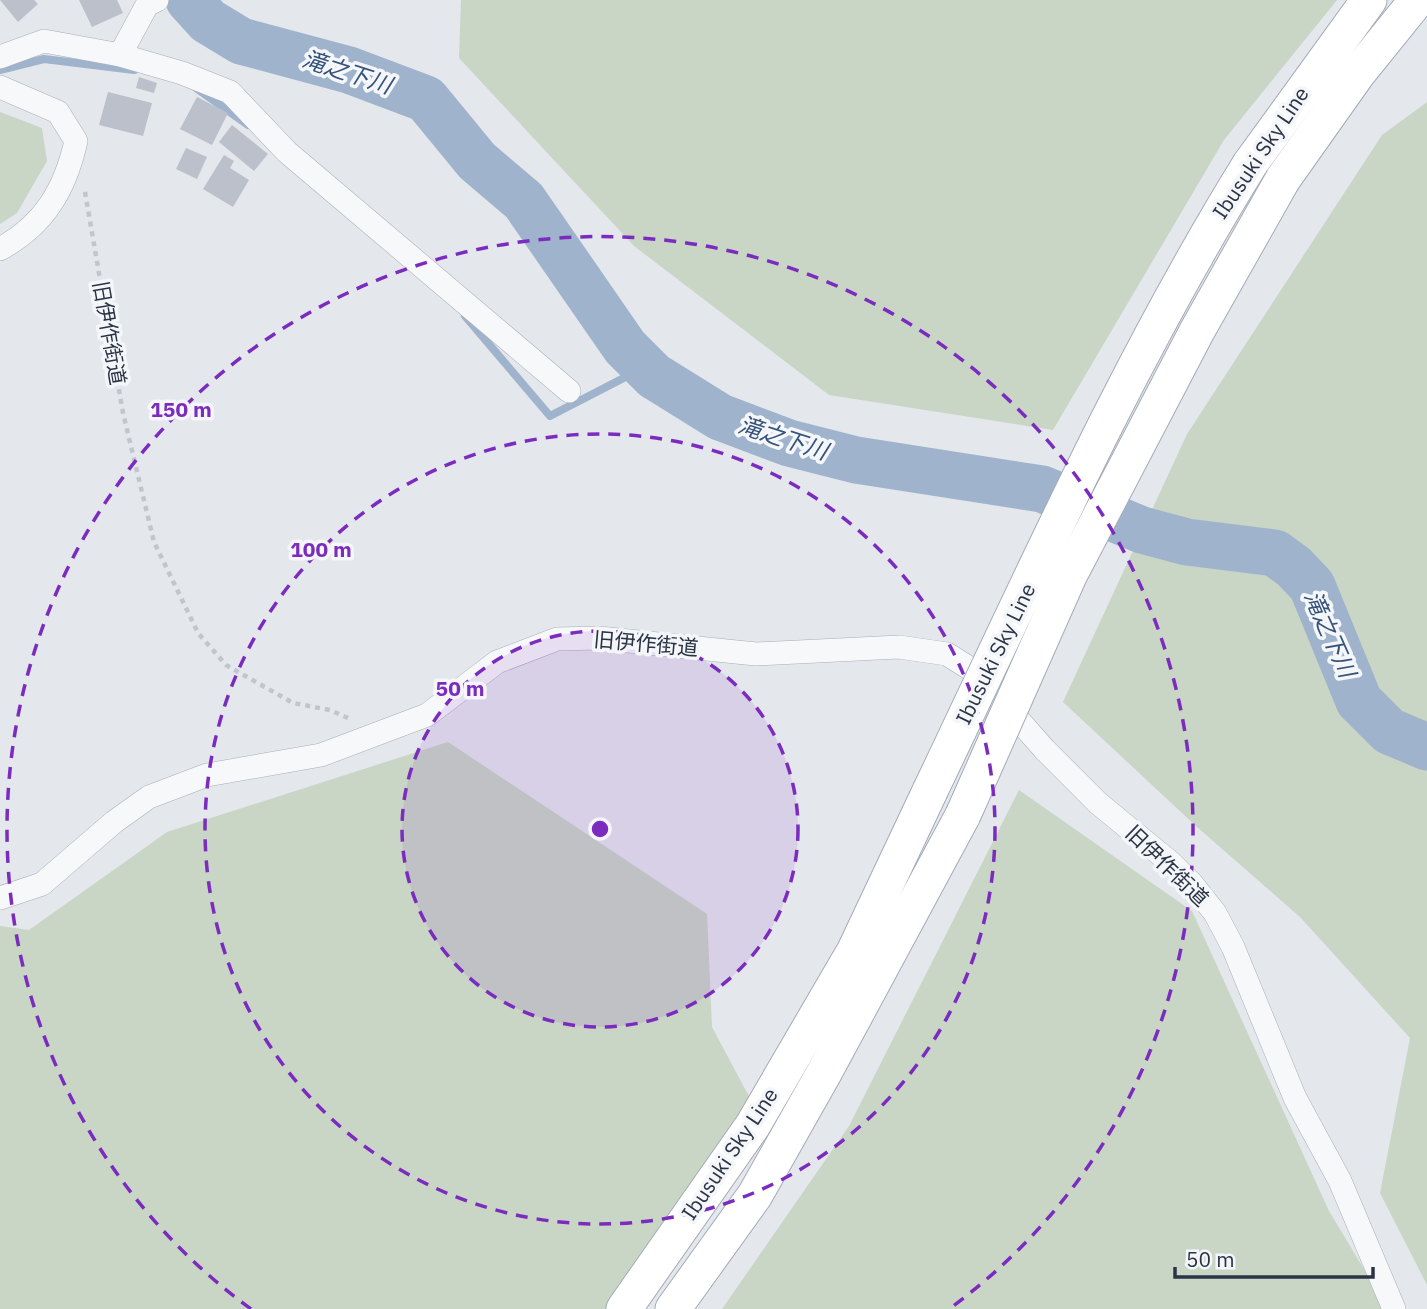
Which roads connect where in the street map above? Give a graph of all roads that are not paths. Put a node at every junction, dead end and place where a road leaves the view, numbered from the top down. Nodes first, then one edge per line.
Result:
1 (1370, 0) edge
2 (1417, 0) edge
3 (151, 1) edge
4 (120, 55) junction
5 (0, 57) edge
6 (0, 87) edge
7 (0, 249) edge
8 (569, 391) dead end
9 (0, 898) edge
10 (624, 1309) edge
11 (673, 1309) edge
12 (1394, 1309) edge

1 - 10 main road, Ibusuki Sky Line, bridge
2 - 11 main road, Ibusuki Sky Line, bridge
3 - 4 street
4 - 5 street
4 - 8 street
6 - 7 street
9 - 12 street, 旧伊作街道

